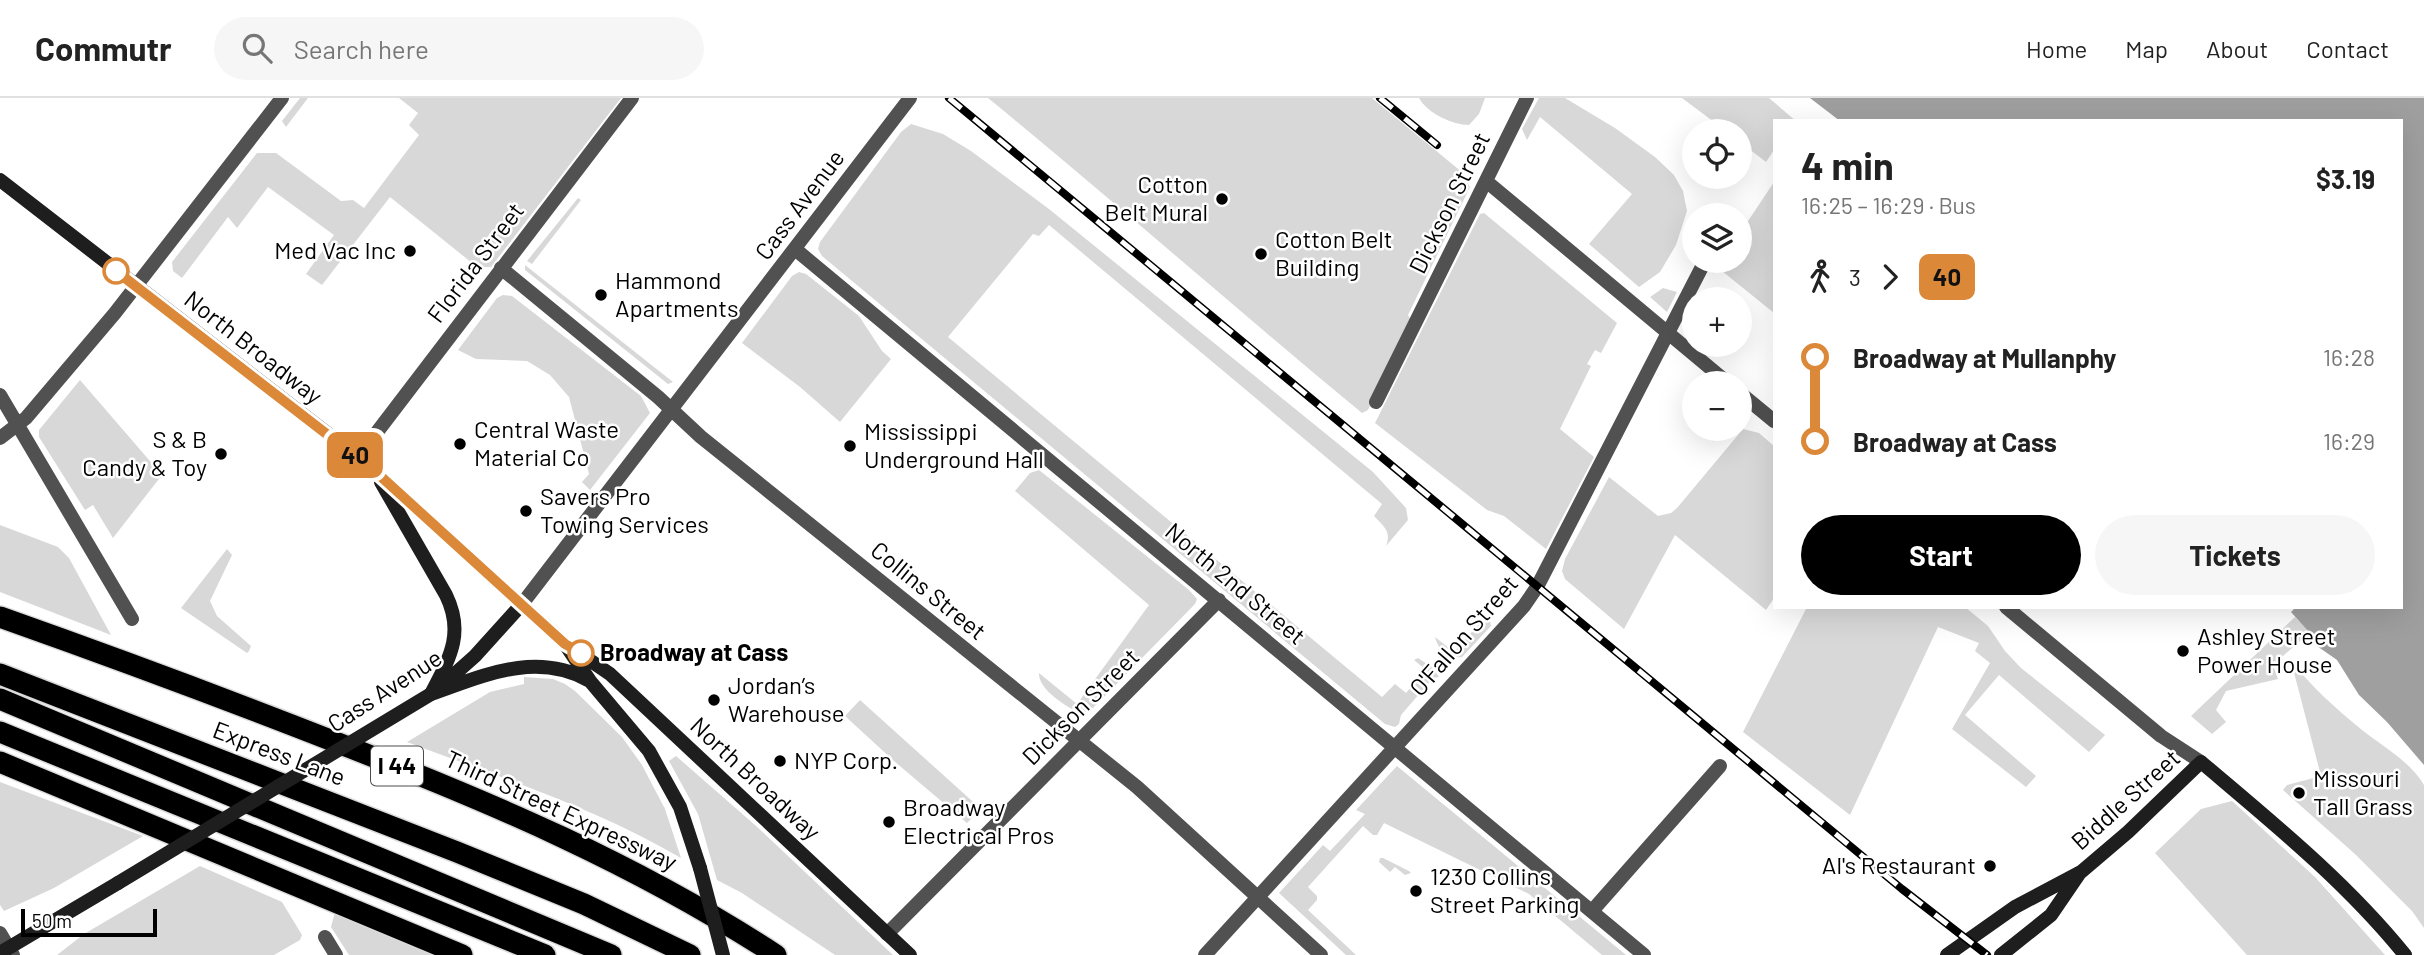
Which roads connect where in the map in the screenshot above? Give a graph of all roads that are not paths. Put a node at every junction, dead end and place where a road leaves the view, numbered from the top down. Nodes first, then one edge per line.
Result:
1 (282, 98) edge
2 (632, 98) edge
3 (910, 98) edge
4 (1527, 98) edge
5 (0, 180) edge
6 (1486, 181) junction
7 (795, 249) junction
8 (501, 268) junction
9 (1699, 273) edge
10 (136, 286) junction
11 (1667, 333) junction
12 (1713, 371) edge
13 (0, 395) edge
14 (1376, 402) dead end
15 (1752, 403) edge
16 (672, 409) junction
17 (1773, 420) edge
18 (19, 426) junction
19 (0, 438) edge
20 (358, 457) junction
21 (377, 473) junction
22 (1219, 600) junction
23 (522, 604) junction
24 (2008, 609) edge
25 (0, 617) edge
26 (131, 619) dead end
27 (565, 644) junction
28 (0, 674) edge
29 (590, 681) junction
30 (432, 694) junction
31 (0, 699) edge
32 (0, 732) edge
33 (1080, 741) junction
34 (1396, 748) junction
35 (0, 762) edge
36 (2202, 762) junction
37 (1720, 766) dead end
38 (2081, 872) junction
39 (1259, 897) junction
40 (1591, 911) junction
41 (0, 933) edge
42 (887, 934) junction
43 (325, 937) dead end
44 (7, 952) edge
45 (336, 955) edge
46 (462, 955) edge
47 (545, 955) edge
48 (611, 955) edge
49 (690, 955) edge
50 (723, 955) edge
51 (776, 955) edge
52 (910, 955) edge
53 (1205, 955) edge
54 (1321, 955) edge
55 (1644, 955) edge
56 (1947, 955) edge
57 (2001, 955) edge
58 (2405, 955) edge

1 - 10 street
2 - 8 street, Florida Street
3 - 7 street, Cass Avenue
4 - 6 street, Dickson Street
5 - 10 main road, North Broadway
6 - 11 street
6 - 14 street, Dickson Street
7 - 16 street, Cass Avenue
7 - 22 street, North 2nd Street
8 - 16 street, Collins Street
8 - 20 street, Florida Street
9 - 11 street, O'Fallon Street
10 - 18 street
10 - 20 main road, North Broadway
11 - 12 street
11 - 34 street, O'Fallon Street
13 - 18 street
15 - 17 street
16 - 23 street, Cass Avenue
16 - 33 street, Collins Street
18 - 19 street
18 - 26 street
20 - 21 main road, North Broadway
21 - 23 main road, North Broadway
21 - 30 main road
22 - 33 street, Dickson Street
22 - 34 street, North 2nd Street
23 - 27 main road, North Broadway
23 - 30 main road, Cass Avenue
24 - 36 street
25 - 51 highway, Third Street Expressway / I 44
27 - 29 main road, North Broadway
27 - 42 main road, North Broadway
28 - 49 highway, Express Lane
29 - 30 main road
29 - 50 main road, North Broadway, bridge
30 - 44 main road, Cass Avenue, bridge
31 - 48 highway
32 - 47 highway
33 - 39 street, Collins Street
33 - 42 street, Dickson Street
34 - 39 street, O'Fallon Street
34 - 40 street, North 2nd Street
35 - 46 highway
36 - 38 main road, Biddle Street
36 - 58 main road
37 - 40 street
38 - 56 main road, Biddle Street
38 - 57 main road, Biddle Street
39 - 53 street, O'Fallon Street
39 - 54 street, Collins Street
40 - 55 street, North 2nd Street
41 - 44 street
42 - 52 main road, North Broadway
43 - 45 street

